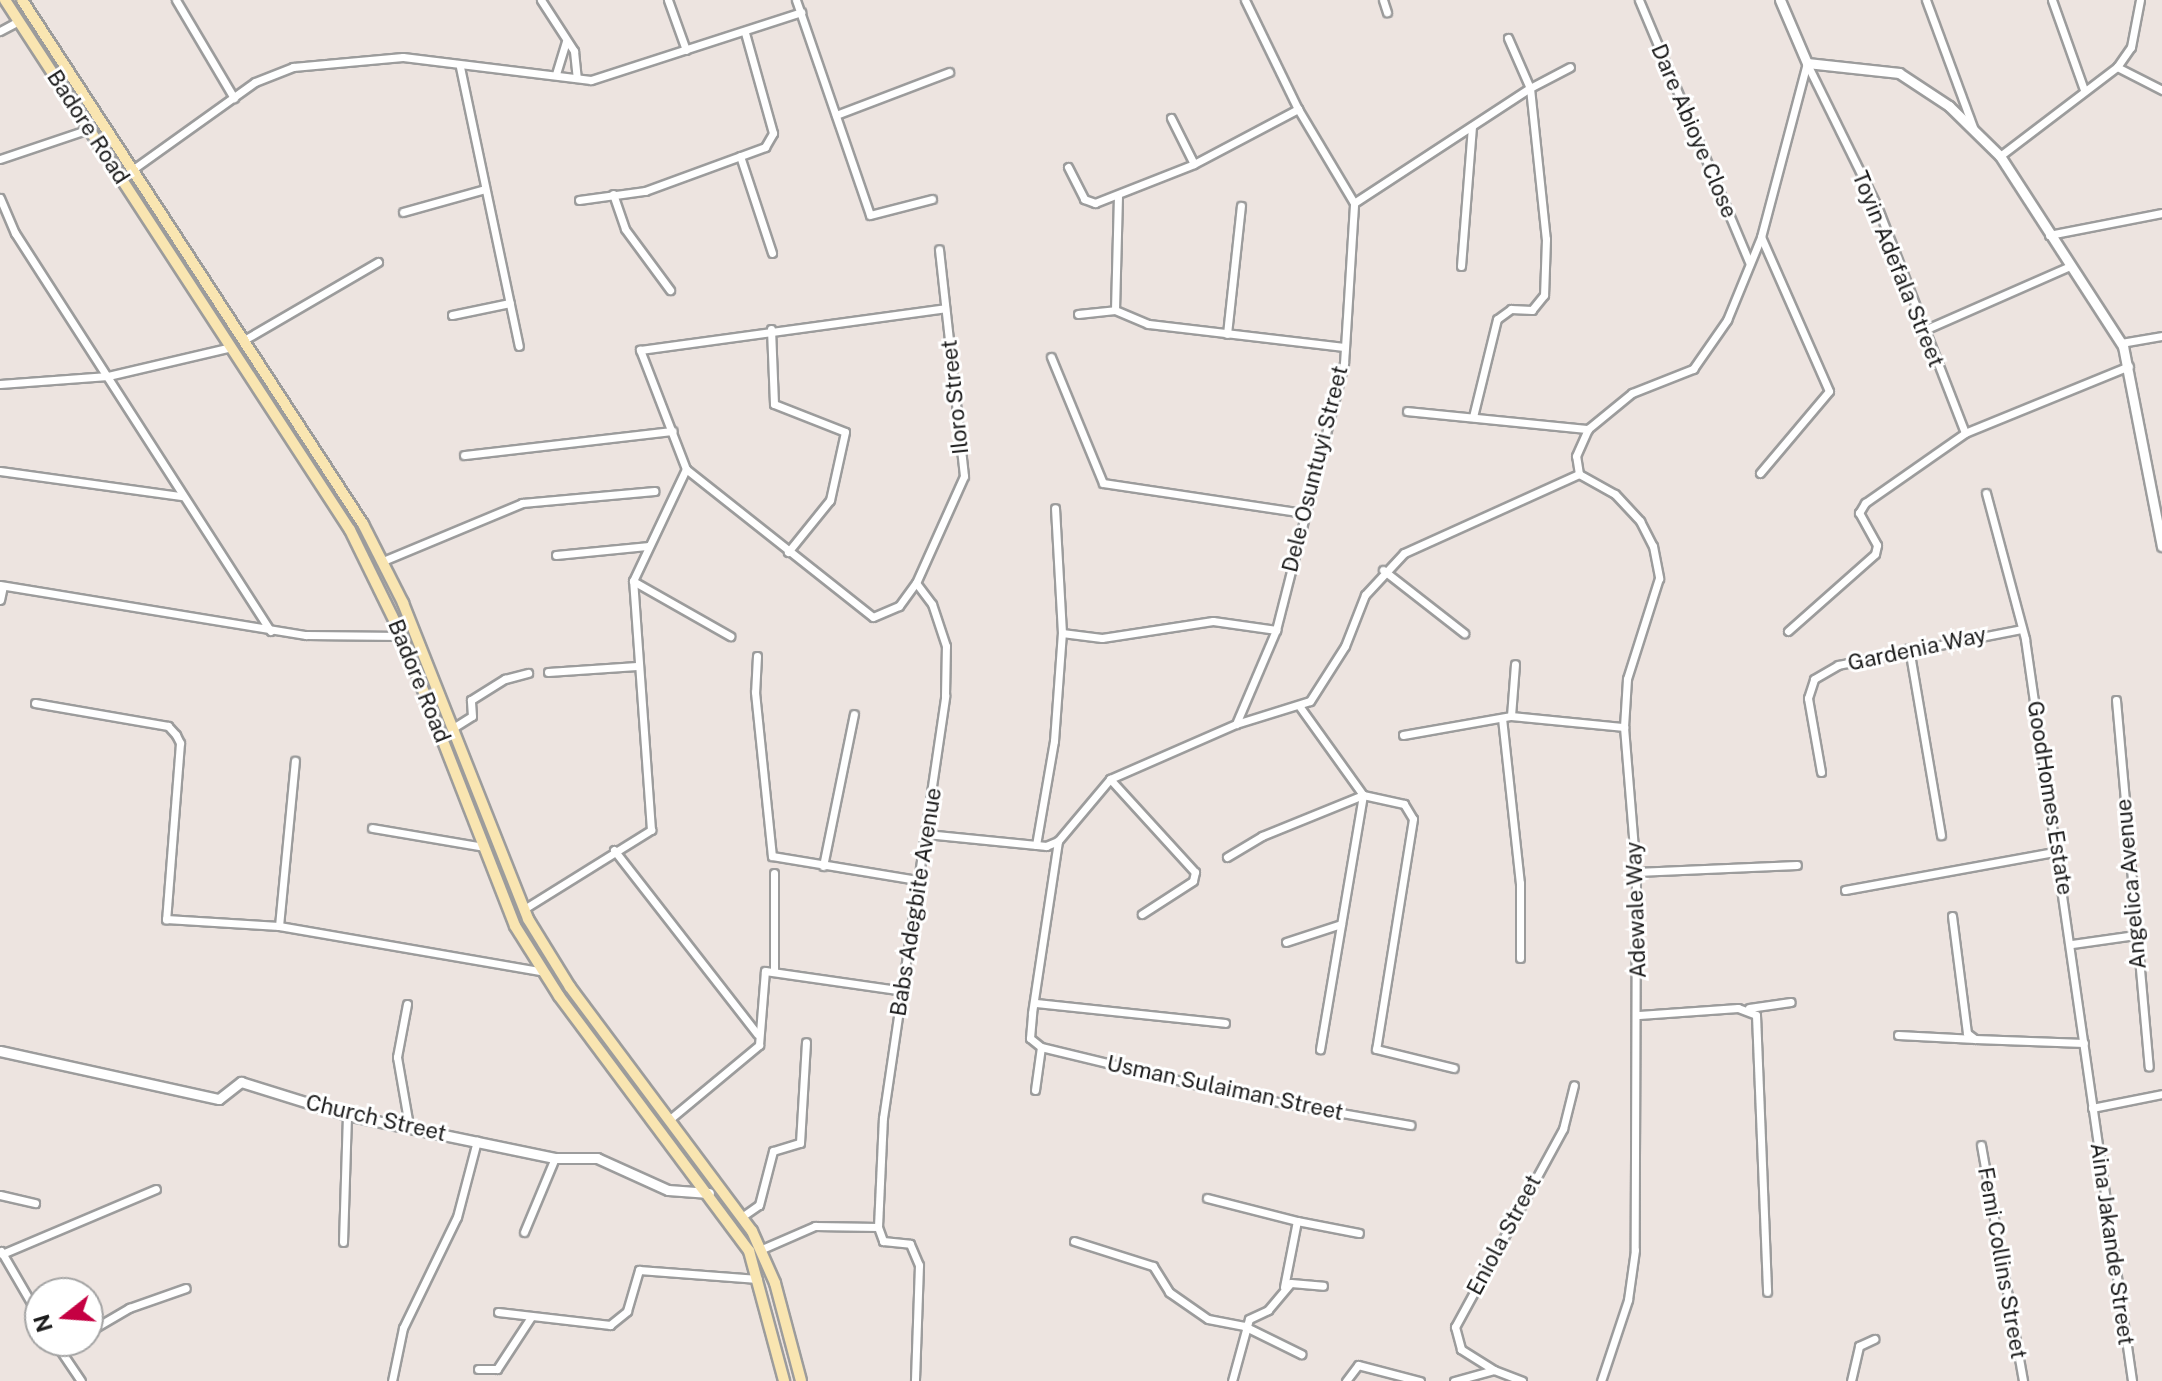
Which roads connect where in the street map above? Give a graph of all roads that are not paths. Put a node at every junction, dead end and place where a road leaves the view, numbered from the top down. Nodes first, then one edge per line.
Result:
1 (5, 0) edge
2 (22, 0) edge
3 (176, 0) edge
4 (541, 0) edge
5 (668, 0) edge
6 (796, 0) edge
7 (1245, 0) edge
8 (1383, 0) edge
9 (1639, 0) edge
10 (1780, 0) edge
11 (1926, 0) edge
12 (2052, 0) edge
13 (2140, 0) edge
14 (801, 12) junction
15 (1387, 12) dead end
16 (19, 21) junction
17 (0, 31) edge
18 (745, 33) junction
19 (1508, 38) dead end
20 (566, 41) junction
21 (686, 50) junction
22 (1807, 63) junction
23 (460, 67) junction
24 (1570, 67) dead end
25 (2117, 67) junction
26 (949, 72) dead end
27 (556, 74) junction
28 (577, 78) junction
29 (1530, 88) junction
30 (2084, 90) junction
31 (2162, 90) edge
32 (234, 98) junction
33 (1298, 109) junction
34 (836, 115) junction
35 (1171, 118) dead end
36 (1472, 126) junction
37 (89, 129) junction
38 (1975, 132) junction
39 (740, 156) junction
40 (2000, 156) junction
41 (0, 159) edge
42 (1194, 164) junction
43 (1068, 167) dead end
44 (132, 170) junction
45 (485, 189) junction
46 (613, 194) junction
47 (1118, 195) junction
48 (0, 198) edge
49 (932, 199) dead end
50 (579, 200) dead end
51 (1354, 203) junction
52 (1241, 206) dead end
53 (403, 212) dead end
54 (2162, 213) edge
55 (2049, 235) junction
56 (1761, 237) junction
57 (939, 249) dead end
58 (772, 253) dead end
59 (378, 262) dead end
60 (1749, 262) junction
61 (1461, 266) dead end
62 (2070, 266) junction
63 (670, 290) dead end
64 (510, 303) junction
65 (945, 308) junction
66 (1115, 310) junction
67 (1078, 314) dead end
68 (452, 315) dead end
69 (771, 329) junction
70 (1922, 331) junction
71 (1227, 334) junction
72 (2162, 336) edge
73 (244, 340) junction
74 (2121, 343) junction
75 (519, 346) dead end
76 (232, 347) junction
77 (1343, 347) junction
78 (1051, 357) dead end
79 (2131, 365) junction
80 (108, 376) junction
81 (0, 384) edge
82 (285, 402) junction
83 (272, 410) junction
84 (1407, 411) dead end
85 (1473, 417) junction
86 (1588, 429) junction
87 (673, 431) junction
88 (1965, 433) junction
89 (464, 455) dead end
90 (686, 469) junction
91 (0, 471) edge
92 (1760, 473) dead end
93 (1579, 474) junction
94 (654, 491) dead end
95 (1986, 493) dead end
96 (181, 496) junction
97 (1055, 508) dead end
98 (1303, 513) junction
99 (647, 546) junction
100 (2162, 546) edge
101 (788, 552) junction
102 (556, 555) dead end
103 (383, 561) junction
104 (1383, 570) junction
105 (633, 581) junction
106 (916, 583) junction
107 (2, 586) edge
108 (0, 600) edge
109 (2022, 629) junction
110 (1276, 630) junction
111 (271, 631) junction
112 (1788, 631) dead end
113 (1062, 633) junction
114 (1464, 633) dead end
115 (402, 636) junction
116 (730, 636) dead end
117 (1909, 648) junction
118 (757, 656) dead end
119 (1515, 664) dead end
120 (637, 666) junction
121 (548, 672) dead end
122 (528, 673) dead end
123 (2116, 700) dead end
124 (35, 703) dead end
125 (1300, 707) junction
126 (854, 714) dead end
127 (1511, 716) junction
128 (1502, 718) junction
129 (1236, 724) junction
130 (1624, 727) junction
131 (453, 728) junction
132 (1403, 735) dead end
133 (295, 761) dead end
134 (1821, 772) dead end
135 (1110, 779) junction
136 (1363, 795) junction
137 (372, 828) dead end
138 (926, 834) junction
139 (1941, 835) dead end
140 (1058, 841) junction
141 (1036, 845) junction
142 (484, 847) junction
143 (614, 850) junction
144 (2059, 851) junction
145 (1227, 857) dead end
146 (1797, 865) dead end
147 (823, 866) junction
148 (1636, 872) junction
149 (774, 873) dead end
150 (917, 880) junction
151 (1845, 890) dead end
152 (524, 909) junction
153 (1142, 914) dead end
154 (1952, 916) dead end
155 (1341, 924) junction
156 (279, 926) junction
157 (2135, 935) junction
158 (1286, 942) dead end
159 (2072, 944) junction
160 (1520, 958) dead end
161 (540, 971) junction
162 (774, 971) junction
163 (903, 991) junction
164 (1791, 1002) dead end
165 (1036, 1003) junction
166 (407, 1004) dead end
167 (1749, 1008) junction
168 (1639, 1015) junction
169 (1225, 1023) dead end
170 (757, 1034) junction
171 (1898, 1035) dead end
172 (1975, 1039) junction
173 (806, 1042) dead end
174 (2084, 1043) junction
175 (1041, 1047) junction
176 (1320, 1049) dead end
177 (0, 1051) edge
178 (2149, 1067) dead end
179 (1454, 1068) dead end
180 (1574, 1085) dead end
181 (1035, 1090) dead end
182 (2162, 1094) edge
183 (2092, 1108) junction
184 (347, 1115) junction
185 (670, 1119) junction
186 (1411, 1125) dead end
187 (409, 1126) junction
188 (477, 1141) junction
189 (1981, 1145) dead end
190 (555, 1158) junction
191 (156, 1189) dead end
192 (709, 1193) junction
193 (0, 1195) edge
194 (1207, 1198) dead end
195 (35, 1203) dead end
196 (743, 1216) junction
197 (1297, 1221) junction
198 (878, 1227) junction
199 (524, 1232) dead end
200 (1359, 1233) dead end
201 (1074, 1241) dead end
202 (343, 1242) dead end
203 (762, 1249) junction
204 (1, 1252) edge
205 (760, 1279) junction
206 (1323, 1286) dead end
207 (1284, 1287) junction
208 (186, 1288) dead end
209 (24, 1291) edge
210 (1767, 1292) dead end
211 (498, 1312) dead end
212 (531, 1317) junction
213 (104, 1323) edge
214 (1244, 1326) junction
215 (1874, 1339) dead end
216 (1301, 1354) dead end
217 (65, 1357) edge
218 (478, 1369) dead end
219 (1494, 1370) junction
220 (494, 1371) junction
221 (81, 1381) edge
222 (392, 1381) edge
223 (499, 1381) edge
224 (784, 1381) edge
225 (801, 1381) edge
226 (915, 1381) edge
227 (1232, 1381) edge
228 (1346, 1381) edge
229 (1420, 1381) edge
230 (1454, 1381) edge
231 (1522, 1381) edge
232 (1601, 1381) edge
233 (1851, 1381) edge
234 (2023, 1381) edge
235 (2132, 1381) edge

1 - 16 main road, Badore Road
2 - 44 main road, Badore Road
3 - 32 street
4 - 20 street
5 - 21 street
6 - 14 street
7 - 33 street
8 - 15 street
9 - 60 street, Dare Abioye Close
10 - 22 street
11 - 38 street
12 - 30 street
13 - 25 street
14 - 18 street
14 - 34 street
16 - 17 street
16 - 37 main road, Badore Road
18 - 21 street
18 - 39 street
19 - 29 street
20 - 27 street
20 - 28 street
21 - 28 street
22 - 38 street
22 - 56 street
22 - 70 street, Toyin Adefala Street
23 - 27 street
23 - 32 street
23 - 45 street
24 - 29 street
25 - 30 street
25 - 31 street
26 - 34 street
27 - 28 street
29 - 36 street
29 - 85 street
30 - 40 street
32 - 44 street
33 - 42 street
33 - 51 street
34 - 49 street
35 - 42 street
36 - 51 street
36 - 61 street
37 - 41 street
37 - 76 main road, Badore Road
38 - 40 street
39 - 46 street
39 - 58 street
40 - 55 street
42 - 47 street
43 - 47 street
44 - 73 main road, Badore Road
45 - 53 street
45 - 64 street
46 - 50 street
46 - 63 street
47 - 66 street
48 - 80 street
51 - 77 street, Dele Osuntuyi Street
52 - 71 street
54 - 55 street
55 - 62 street
56 - 60 street
56 - 92 street
57 - 65 street, Iloro Street
59 - 73 street
60 - 86 street
62 - 70 street
62 - 74 street
64 - 68 street
64 - 75 street
65 - 69 street
65 - 106 street, Iloro Street
66 - 67 street
66 - 71 street
69 - 87 street
69 - 101 street
70 - 88 street, Toyin Adefala Street
71 - 77 street
72 - 74 street
73 - 82 main road, Badore Road
74 - 79 street
76 - 80 street
76 - 83 main road, Badore Road
77 - 98 street, Dele Osuntuyi Street
78 - 98 street
79 - 88 street
79 - 100 street
80 - 81 street
80 - 96 street
82 - 83 main road
82 - 103 main road, Badore Road
83 - 115 main road, Badore Road
84 - 85 street
85 - 86 street
86 - 93 street
87 - 89 street
87 - 90 street
88 - 112 street
90 - 99 street
90 - 101 street
91 - 96 street
93 - 104 street
93 - 130 street, Adewale Way
94 - 103 street
95 - 109 street, GoodHomes Estate
96 - 111 street
97 - 113 street
98 - 110 street, Dele Osuntuyi Street
99 - 102 street
99 - 105 street
101 - 106 street
103 - 131 main road, Badore Road
104 - 114 street
104 - 125 street
105 - 116 street
105 - 120 street
106 - 138 street, Babs Adegbite Avenue
107 - 108 street
107 - 111 street
109 - 117 street, Gardenia Way
109 - 144 street, GoodHomes Estate
110 - 113 street
110 - 129 street, Dele Osuntuyi Street
111 - 115 street
113 - 141 street
115 - 142 main road, Badore Road
117 - 134 street, Gardenia Way
117 - 139 street
118 - 147 street
119 - 127 street
120 - 121 street
120 - 143 street
122 - 131 street
123 - 157 street, Angelica Avenue
124 - 156 street
125 - 129 street
125 - 136 street
126 - 147 street
127 - 128 street
127 - 130 street
128 - 132 street
128 - 160 street
129 - 135 street
130 - 148 street, Adewale Way
131 - 152 main road, Badore Road
133 - 156 street
135 - 140 street
135 - 153 street
136 - 145 street
136 - 155 street
136 - 179 street
137 - 142 street
138 - 141 street
138 - 150 street, Babs Adegbite Avenue
140 - 141 street
140 - 165 street
142 - 161 main road, Badore Road
143 - 152 street
143 - 170 street
144 - 151 street
144 - 159 street, GoodHomes Estate
146 - 148 street
147 - 150 street
148 - 168 street, Adewale Way
149 - 162 street
150 - 163 street, Babs Adegbite Avenue
152 - 185 main road, Badore Road
154 - 172 street
155 - 158 street
155 - 176 street
156 - 161 street
157 - 159 street
157 - 178 street, Angelica Avenue
159 - 174 street, GoodHomes Estate
161 - 192 main road, Badore Road
162 - 163 street
162 - 170 street
163 - 198 street, Babs Adegbite Avenue
164 - 167 street
165 - 169 street
165 - 175 street
166 - 187 street
167 - 168 street
167 - 210 street
168 - 232 street, Adewale Way
170 - 185 street
171 - 172 street
172 - 174 street
173 - 196 street
174 - 183 street, GoodHomes Estate
175 - 181 street
175 - 186 street, Usman Sulaiman Street
177 - 184 street, Church Street
180 - 219 street, Eniola Street
182 - 183 street
183 - 235 street, Aina Jakande Street
184 - 187 street, Church Street
184 - 202 street
185 - 196 main road, Badore Road
187 - 188 street, Church Street
188 - 190 street, Church Street
188 - 222 street
189 - 234 street, Femi Collins Street
190 - 192 street, Church Street
190 - 199 street
191 - 204 street
192 - 205 main road, Badore Road
193 - 195 street
194 - 197 street
196 - 203 main road, Badore Road
197 - 200 street
197 - 207 street
198 - 203 street
198 - 226 street
201 - 214 street
203 - 225 main road, Badore Road
204 - 209 street
205 - 212 street
205 - 224 main road, Badore Road
206 - 207 street
207 - 214 street
208 - 213 street
211 - 212 street
212 - 220 street
214 - 216 street
214 - 227 street
215 - 233 street
217 - 221 street
218 - 220 street
219 - 230 street
219 - 231 street, Eniola Street
220 - 223 street
228 - 229 street

